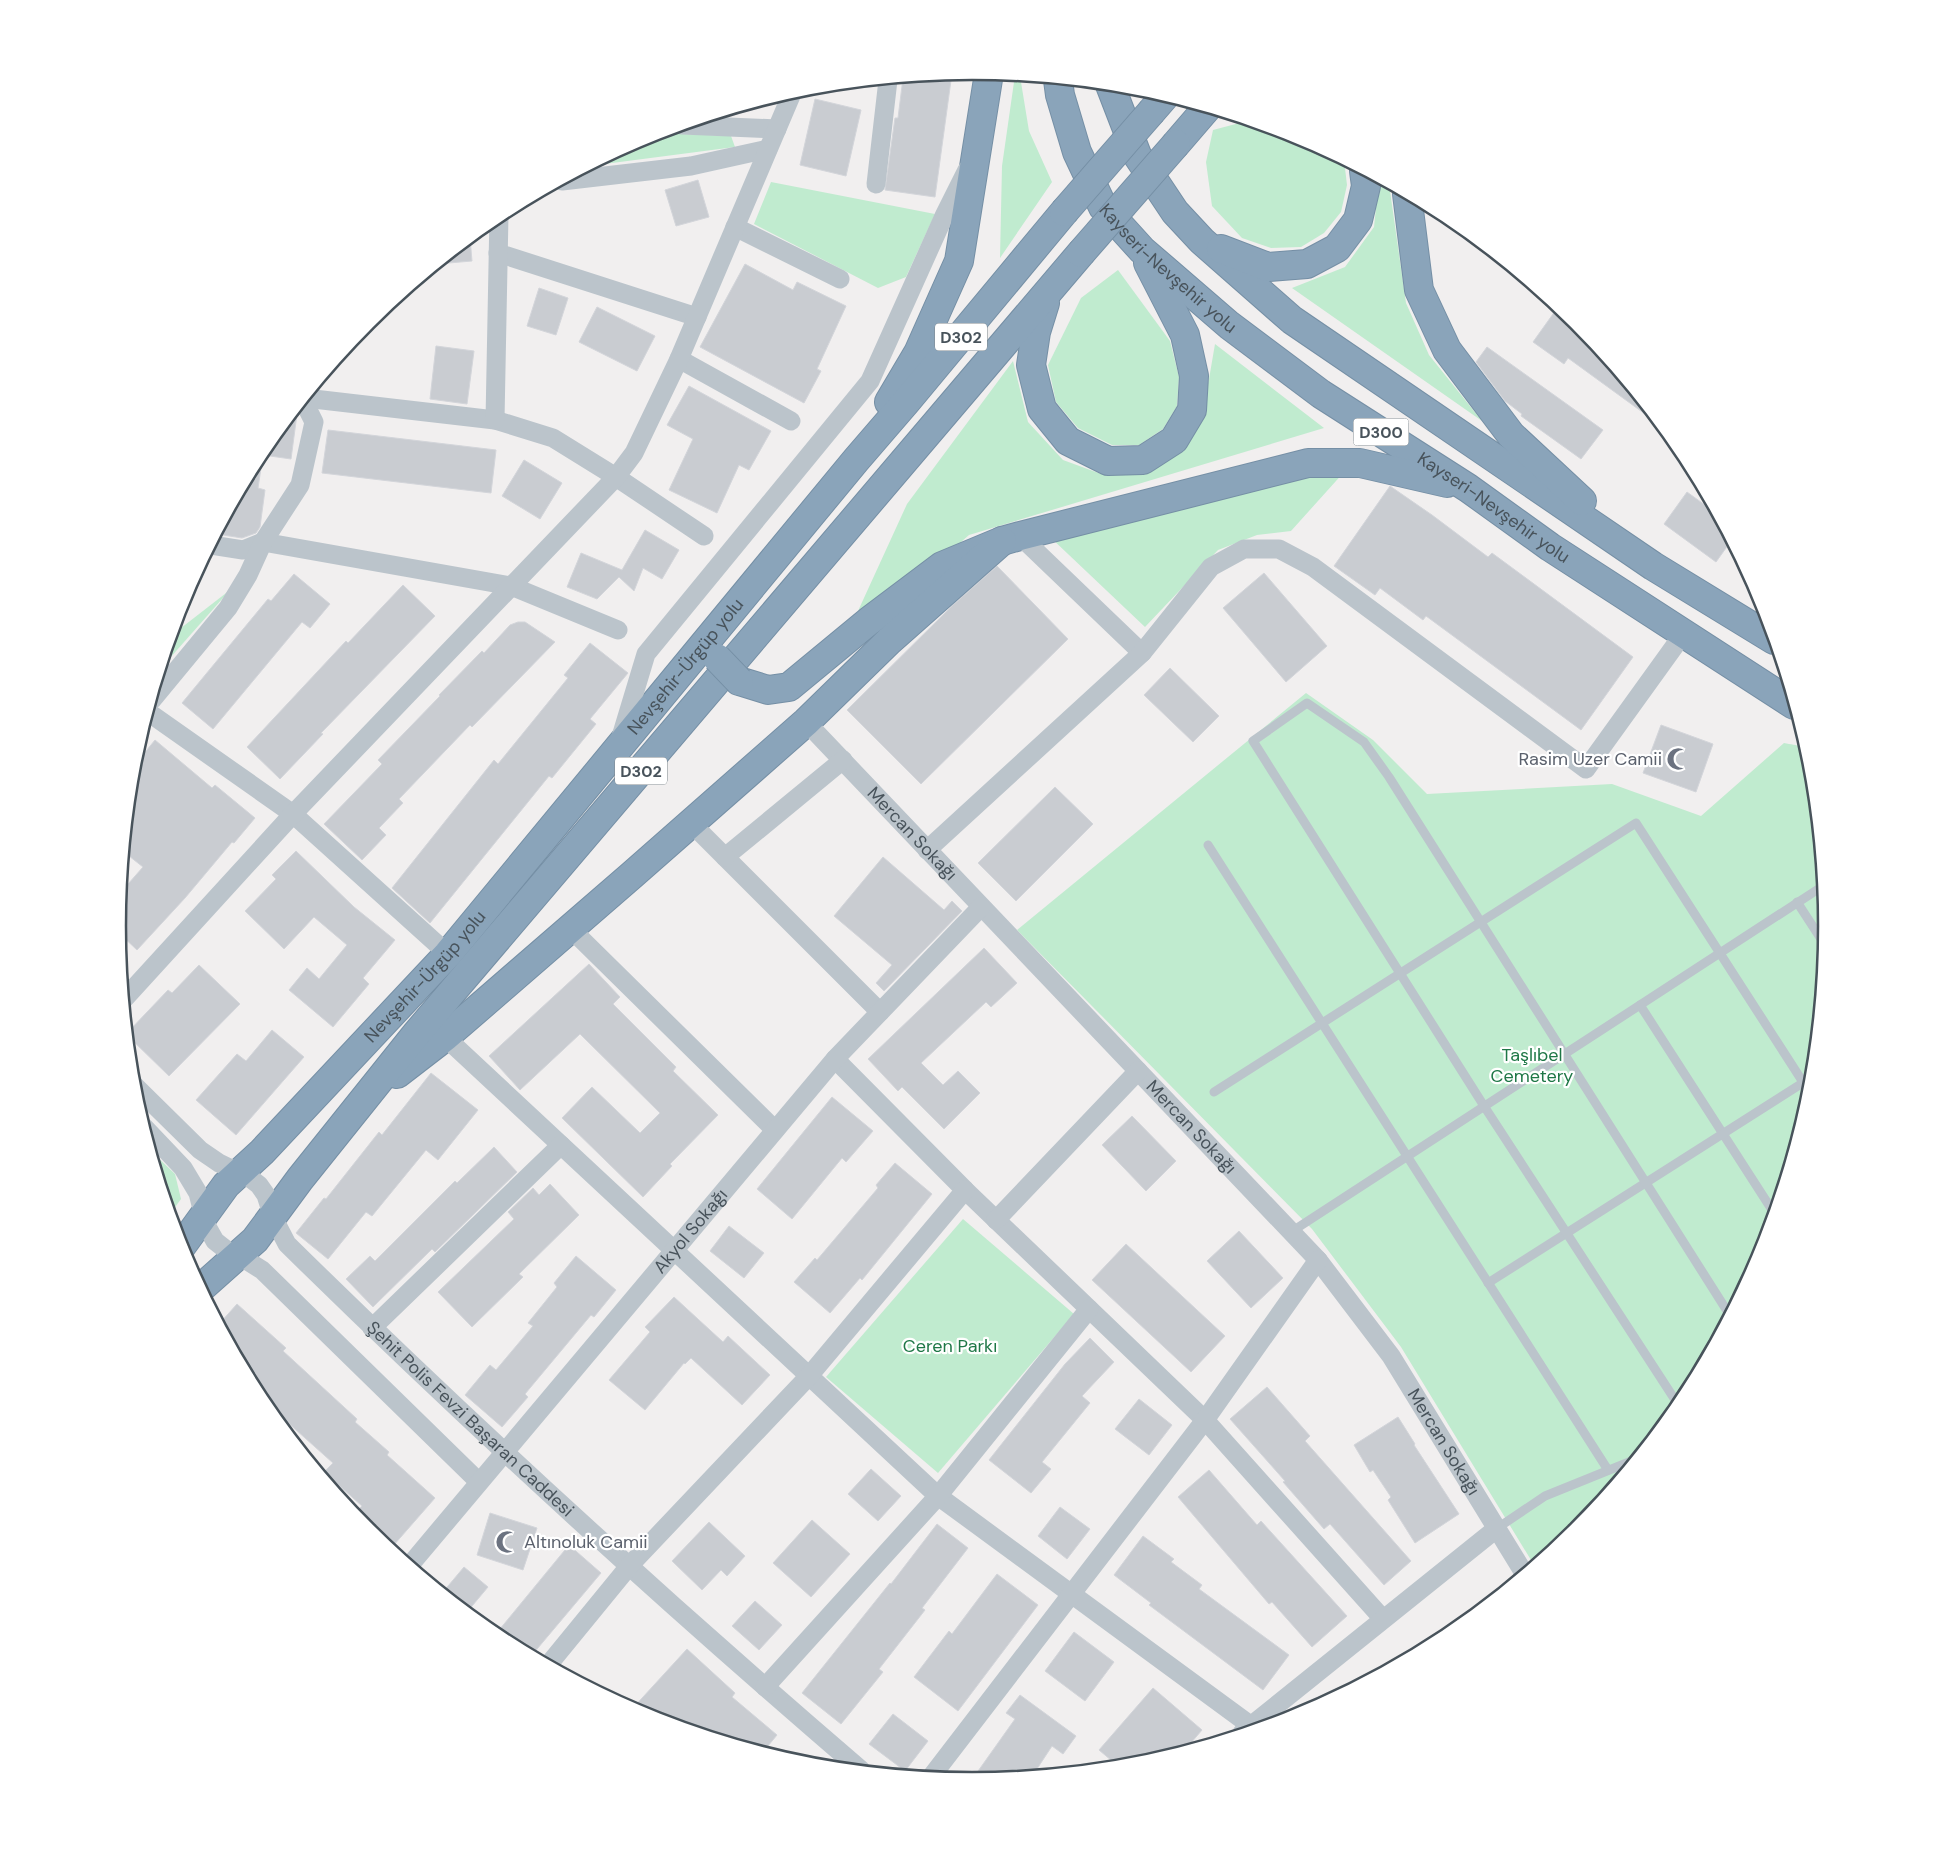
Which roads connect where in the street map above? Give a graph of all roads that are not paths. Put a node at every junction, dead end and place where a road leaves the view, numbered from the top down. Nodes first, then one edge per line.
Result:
1 (988, 81) edge
2 (887, 85) edge
3 (1059, 85) edge
4 (1113, 92) edge
5 (789, 100) edge
6 (1158, 103) edge
7 (1204, 113) edge
8 (698, 126) edge
9 (777, 129) junction
10 (768, 149) junction
11 (978, 149) junction
12 (1365, 177) edge
13 (574, 180) edge
14 (876, 184) dead end
15 (1408, 201) edge
16 (499, 225) edge
17 (734, 227) junction
18 (1202, 240) junction
19 (1142, 250) junction
20 (498, 253) junction
21 (840, 278) dead end
22 (1048, 294) junction
23 (696, 316) junction
24 (678, 359) junction
25 (310, 400) edge
26 (306, 404) edge
27 (495, 420) junction
28 (791, 421) dead end
29 (856, 460) junction
30 (616, 477) junction
31 (1468, 488) junction
32 (704, 536) dead end
33 (1011, 539) junction
34 (263, 542) junction
35 (216, 546) edge
36 (1653, 566) junction
37 (511, 586) junction
38 (618, 630) dead end
39 (1684, 633) junction
40 (1766, 635) edge
41 (716, 645) junction
42 (1142, 653) junction
43 (160, 690) edge
44 (1787, 700) edge
45 (153, 715) edge
46 (806, 722) junction
47 (618, 749) junction
48 (843, 760) junction
49 (293, 814) junction
50 (691, 824) junction
51 (1208, 845) dead end
52 (927, 850) junction
53 (725, 857) junction
54 (1817, 890) edge
55 (1797, 902) junction
56 (981, 907) junction
57 (1480, 922) junction
58 (571, 929) junction
59 (1818, 934) edge
60 (1720, 953) junction
61 (448, 954) junction
62 (1400, 974) junction
63 (129, 993) edge
64 (1640, 1005) junction
65 (880, 1012) junction
66 (1322, 1024) junction
67 (445, 1037) junction
68 (1564, 1054) junction
69 (835, 1058) junction
70 (1138, 1071) junction
71 (1803, 1082) joint
72 (1214, 1092) dead end
73 (143, 1093) edge
74 (364, 1099) junction
75 (1484, 1106) junction
76 (775, 1130) junction
77 (1723, 1134) junction
78 (153, 1136) edge
79 (561, 1145) junction
80 (1407, 1156) junction
81 (239, 1172) junction
82 (1646, 1183) junction
83 (965, 1190) junction
84 (1770, 1206) edge
85 (204, 1216) junction
86 (273, 1217) junction
87 (996, 1220) junction
88 (1291, 1232) junction
89 (1567, 1233) junction
90 (186, 1240) edge
91 (674, 1250) junction
92 (238, 1255) junction
93 (1318, 1260) junction
94 (1488, 1283) junction
95 (206, 1284) edge
96 (1089, 1309) junction
97 (1726, 1309) edge
98 (372, 1328) junction
99 (810, 1376) junction
100 (1674, 1398) edge
101 (1205, 1420) junction
102 (504, 1453) junction
103 (1625, 1464) edge
104 (1608, 1470) junction
105 (480, 1482) junction
106 (938, 1496) junction
107 (1496, 1529) junction
108 (413, 1561) edge
109 (630, 1565) junction
110 (1521, 1569) edge
111 (1071, 1594) junction
112 (1383, 1619) junction
113 (552, 1661) edge
114 (765, 1688) junction
115 (1252, 1724) edge
116 (1244, 1727) edge
117 (854, 1764) edge
118 (936, 1771) edge

1 - 11 highway
2 - 14 street
3 - 19 highway, Kayseri-Nevşehir yolu / D300
4 - 18 highway, D300
5 - 9 street
6 - 29 highway, Nevşehir-Ürgüp yolu / D302, bridge
7 - 22 highway, Nevşehir-Ürgüp yolu / D302, bridge
8 - 9 street
9 - 10 street
10 - 13 street
10 - 17 street
11 - 29 highway
11 - 47 street
12 - 18 highway
15 - 36 highway
16 - 20 street
17 - 21 street
17 - 23 street
18 - 36 highway, D300
19 - 22 highway
19 - 31 highway, Kayseri-Nevşehir yolu / D300
20 - 23 street
20 - 27 street
22 - 74 highway, Nevşehir-Ürgüp yolu / D302
23 - 24 street
24 - 28 street
24 - 30 street
25 - 27 street
26 - 34 street
27 - 30 street
29 - 41 highway, Nevşehir-Ürgüp yolu / D302
30 - 32 street
30 - 37 street
31 - 33 highway
31 - 39 highway, Kayseri-Nevşehir yolu / D300
33 - 41 highway, bridge
33 - 42 street
33 - 46 highway
34 - 35 street
34 - 37 street
34 - 43 street
36 - 40 highway, D300
37 - 38 street
37 - 49 street
39 - 42 street
39 - 44 highway, Kayseri-Nevşehir yolu / D300
41 - 47 highway, Nevşehir-Ürgüp yolu / D302
42 - 52 street
45 - 49 street
46 - 48 street, Mercan Sokağı
46 - 50 highway
47 - 61 highway, Nevşehir-Ürgüp yolu / D302
48 - 52 street, Mercan Sokağı
48 - 53 street
49 - 61 street
49 - 63 street
50 - 53 street
50 - 58 highway
51 - 66 lane
52 - 56 street, Mercan Sokağı
53 - 65 street
54 - 55 lane
55 - 59 lane
55 - 60 lane
56 - 65 street, Akyol Sokağı
56 - 70 street, Mercan Sokağı
57 - 60 lane
57 - 62 lane
57 - 62 lane
57 - 68 lane
58 - 67 highway
58 - 76 street
60 - 64 lane
60 - 71 lane
61 - 81 highway, Nevşehir-Ürgüp yolu / D302
62 - 66 lane
62 - 75 lane
64 - 68 lane
64 - 77 lane
65 - 69 street, Akyol Sokağı
66 - 72 lane
66 - 80 lane
67 - 74 highway
67 - 79 street
68 - 75 lane
68 - 82 lane
69 - 76 street, Akyol Sokağı
69 - 83 street
70 - 87 street
70 - 88 street, Mercan Sokağı
71 - 77 lane
73 - 81 street
74 - 86 highway, Nevşehir-Ürgüp yolu / D302
75 - 80 lane
75 - 89 lane
76 - 91 street, Akyol Sokağı
77 - 82 lane
77 - 84 lane
78 - 85 street
79 - 91 street
79 - 98 street
80 - 88 lane
80 - 94 lane
81 - 85 highway, Nevşehir-Ürgüp yolu / D302
81 - 86 street
82 - 89 lane
82 - 97 lane
83 - 87 street
83 - 99 street
85 - 90 highway, Nevşehir-Ürgüp yolu / D302
85 - 92 street
86 - 92 highway, Nevşehir-Ürgüp yolu / D302
86 - 98 street, Şehit Polis Fevzi Başaran Caddesi
87 - 96 street
88 - 93 street, Mercan Sokağı
89 - 94 lane
89 - 100 lane
91 - 99 street
91 - 102 street, Akyol Sokağı
92 - 95 highway, Nevşehir-Ürgüp yolu / D302
92 - 105 street
93 - 101 street
93 - 107 street, Mercan Sokağı
94 - 104 lane
96 - 101 street
96 - 106 street
98 - 102 street, Şehit Polis Fevzi Başaran Caddesi
99 - 106 street
99 - 109 street
101 - 111 street
101 - 112 street
102 - 105 street, Akyol Sokağı
102 - 109 street, Şehit Polis Fevzi Başaran Caddesi
103 - 104 lane
104 - 107 lane
105 - 108 street, Akyol Sokağı
106 - 111 street
106 - 114 street
107 - 110 street, Mercan Sokağı
107 - 112 street
109 - 113 street
109 - 114 street, Şehit Polis Fevzi Başaran Caddesi
111 - 116 street
111 - 118 street
112 - 115 street
114 - 117 street, Şehit Polis Fevzi Başaran Caddesi

